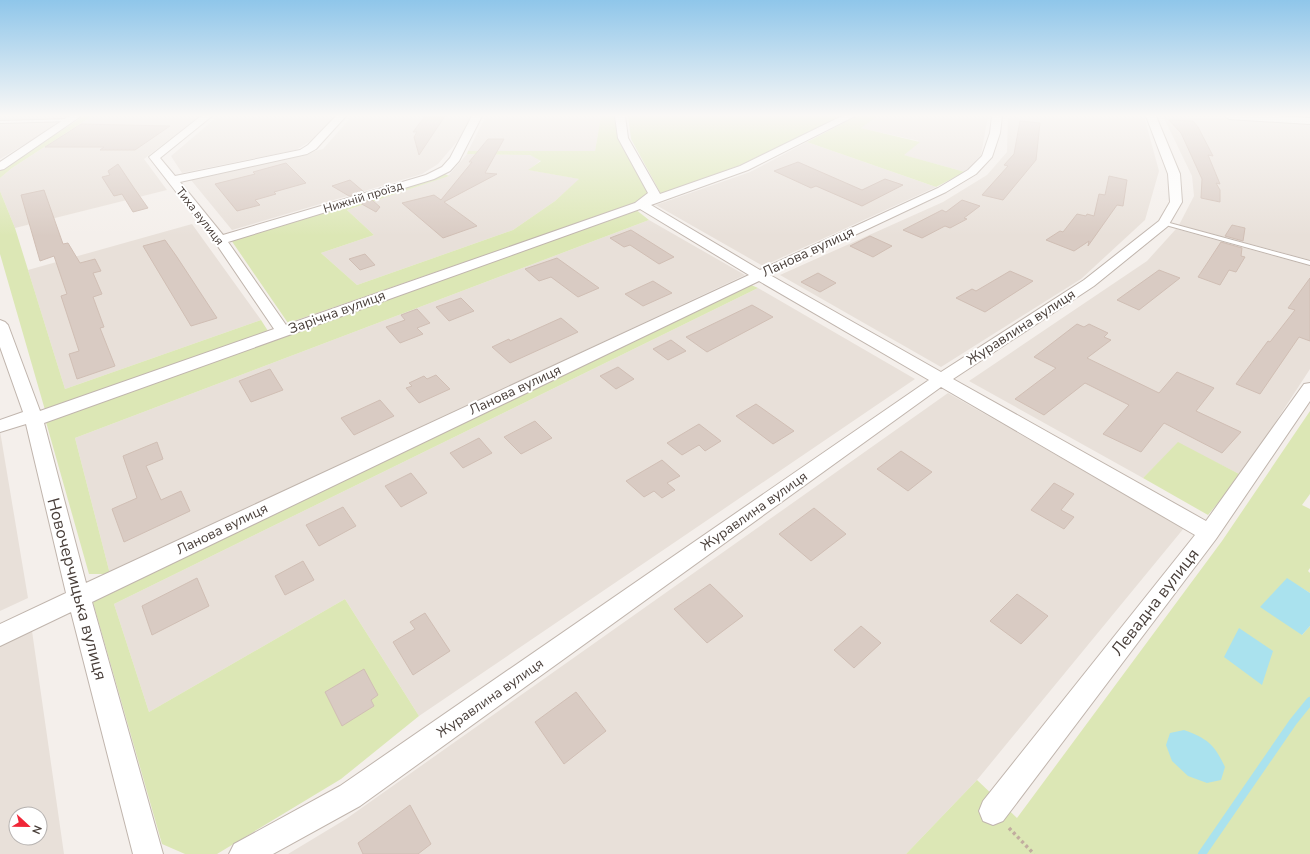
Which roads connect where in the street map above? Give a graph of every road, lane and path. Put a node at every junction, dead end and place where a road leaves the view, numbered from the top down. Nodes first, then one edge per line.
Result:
1 (17, 156) edge
2 (157, 156) edge
3 (285, 156) edge
4 (457, 156) edge
5 (633, 156) edge
6 (769, 156) edge
7 (987, 156) edge
8 (1167, 156) edge
9 (0, 167) edge
10 (172, 180) junction
11 (640, 204) junction
12 (1164, 223) junction
13 (220, 240) junction
14 (1310, 263) edge
15 (759, 275) junction
16 (0, 325) edge
17 (283, 331) junction
18 (941, 379) junction
19 (1310, 388) edge
20 (34, 418) junction
21 (0, 426) edge
22 (1209, 533) junction
23 (79, 598) junction
24 (0, 635) edge
25 (993, 812) joint
26 (148, 854) edge
27 (244, 854) edge
28 (1034, 854) edge

1 - 9 street
2 - 10 street, Тиха вулиця
3 - 10 street
4 - 13 street, Нижній проїзд
5 - 11 street, Зарічна вулиця
6 - 11 street, Зарічна вулиця
7 - 15 street, Ланова вулиця
8 - 12 street, Журавлина вулиця
10 - 13 street, Тиха вулиця
11 - 15 street
11 - 17 street, Зарічна вулиця
12 - 14 lane
12 - 18 street, Журавлина вулиця
13 - 17 street, Тиха вулиця
15 - 18 street
15 - 23 street, Ланова вулиця
16 - 20 street, Новочерчицька вулиця
17 - 20 street, Зарічна вулиця
18 - 22 street
18 - 27 street, Журавлина вулиця
19 - 22 street, Левадна вулиця
20 - 21 street, Зарічна вулиця
20 - 23 street, Новочерчицька вулиця
22 - 25 street, Левадна вулиця
23 - 24 street, Ланова вулиця
23 - 26 street, Новочерчицька вулиця
25 - 28 path

